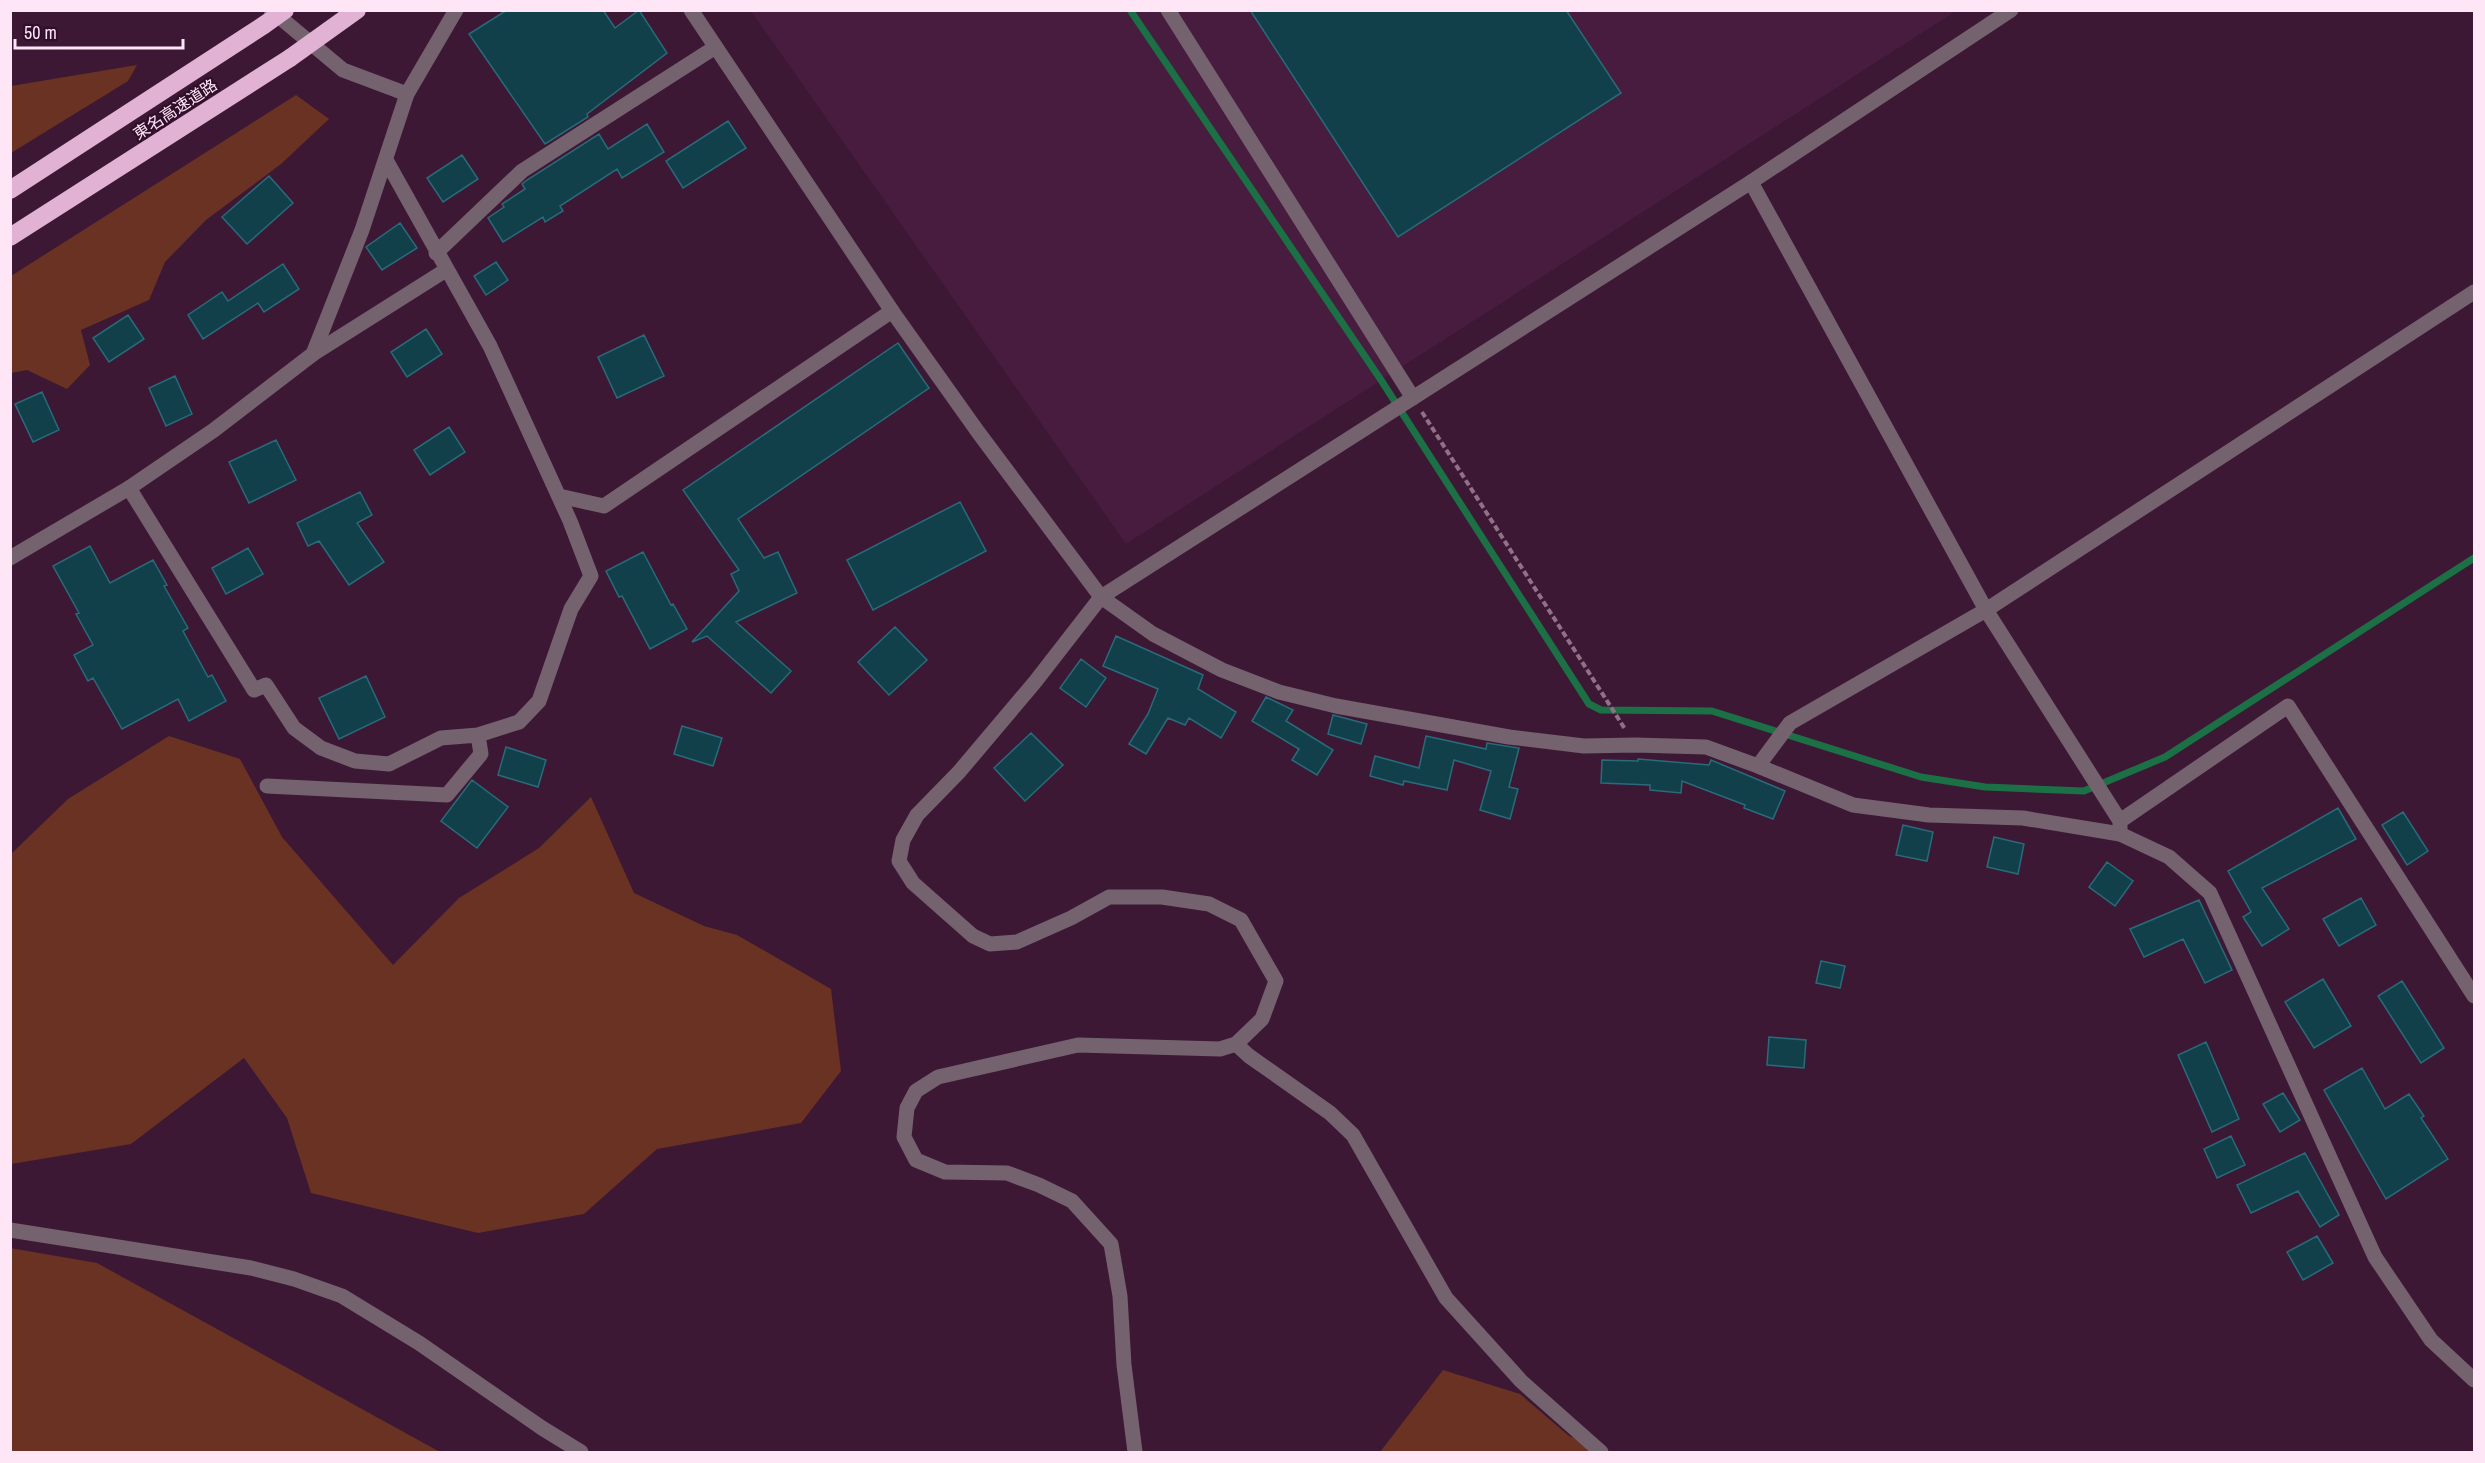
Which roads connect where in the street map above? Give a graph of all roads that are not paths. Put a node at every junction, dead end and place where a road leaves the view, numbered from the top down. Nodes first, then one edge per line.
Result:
1 (285, 10) edge
2 (357, 10) edge
3 (456, 10) edge
4 (691, 10) edge
5 (1168, 10) edge
6 (2011, 10) edge
7 (268, 18) edge
8 (714, 48) junction
9 (407, 94) junction
10 (386, 160) junction
11 (1751, 182) junction
12 (10, 190) edge
13 (10, 237) edge
14 (436, 253) junction
15 (446, 270) junction
16 (2475, 292) edge
17 (892, 311) junction
18 (313, 354) junction
19 (1412, 399) junction
20 (129, 488) junction
21 (559, 496) junction
22 (10, 558) edge
23 (1101, 597) junction
24 (1986, 610) junction
25 (478, 735) junction
26 (1763, 759) junction
27 (267, 786) dead end
28 (2120, 828) junction
29 (2475, 996) edge
30 (1236, 1044) junction
31 (10, 1230) edge
32 (2475, 1380) edge
33 (581, 1452) edge
34 (1135, 1452) edge
35 (1601, 1452) edge

1 - 7 highway, 東名高速道路, bridge
2 - 13 highway, 東名高速道路, bridge
3 - 9 street
4 - 8 street
5 - 19 street
6 - 11 street
7 - 9 street
7 - 12 highway, 東名高速道路
8 - 14 street
8 - 17 street
9 - 10 street
10 - 14 street
10 - 18 street
11 - 19 street
11 - 24 street
14 - 15 street
15 - 18 street
15 - 21 street
16 - 24 street
17 - 21 street
17 - 23 street
18 - 20 street
19 - 23 street
20 - 22 street
20 - 25 street
21 - 25 street
23 - 26 street
23 - 30 street
24 - 26 street
24 - 28 street
25 - 27 street
26 - 28 street
28 - 29 street
28 - 32 street
30 - 34 street
30 - 35 street
31 - 33 street

